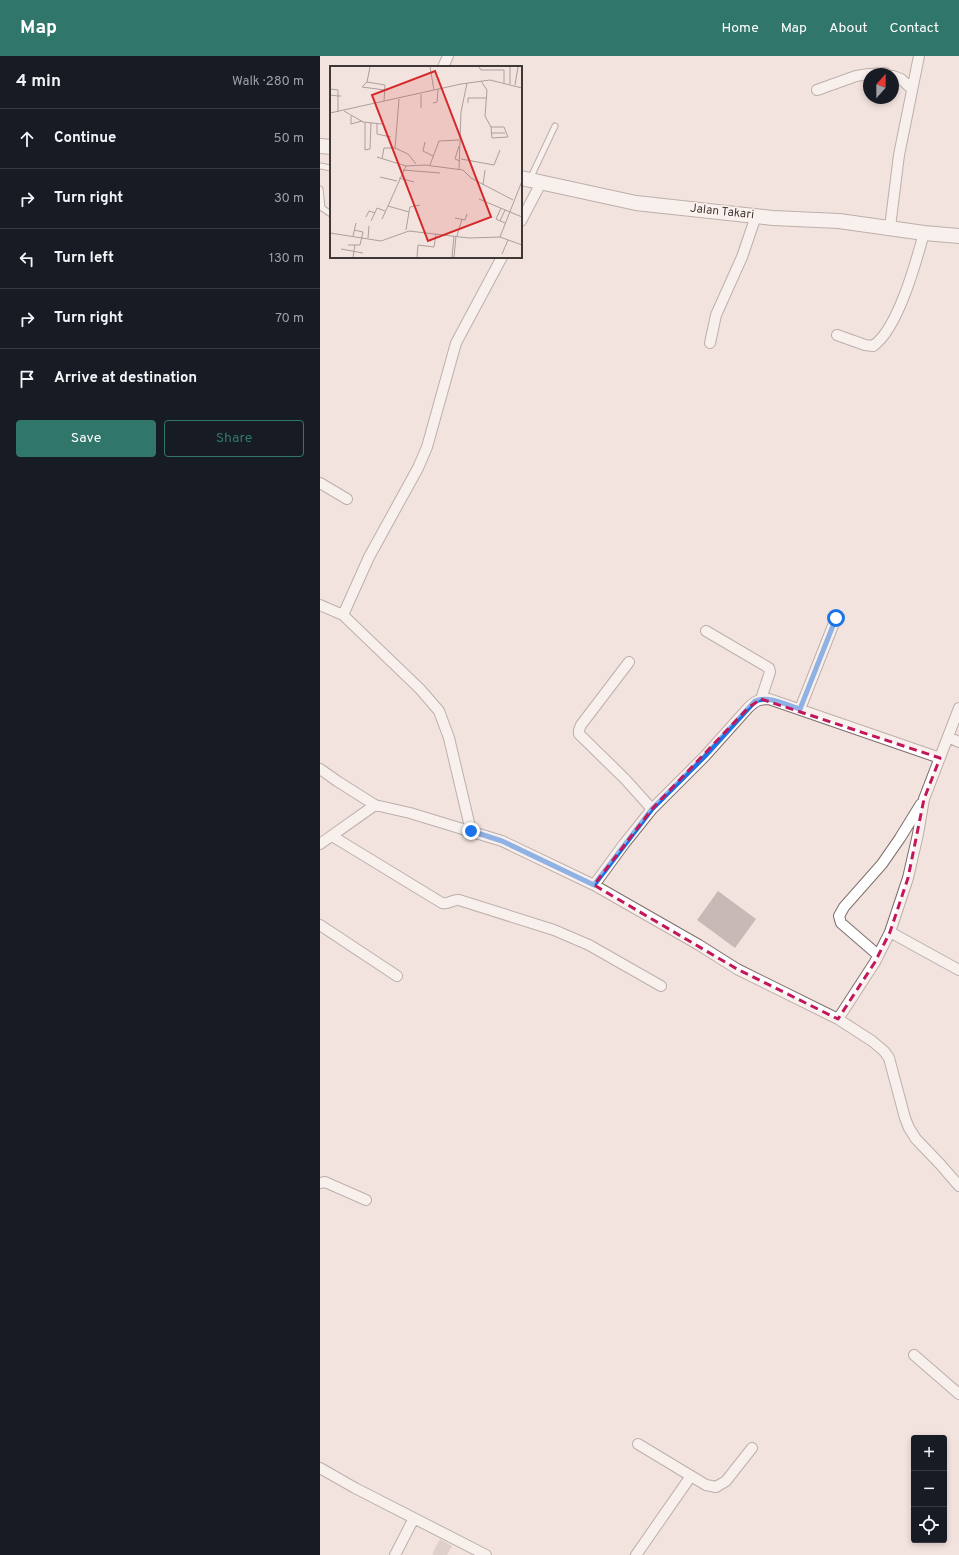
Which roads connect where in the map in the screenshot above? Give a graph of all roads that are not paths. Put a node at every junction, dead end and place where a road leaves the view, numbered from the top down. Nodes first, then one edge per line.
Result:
1 (919, 56) edge
2 (863, 75) edge
3 (899, 78) edge
4 (912, 89) junction
5 (817, 90) dead end
6 (555, 126) dead end
7 (320, 146) edge
8 (330, 147) edge
9 (320, 166) edge
10 (330, 168) edge
11 (531, 180) edge
12 (320, 189) edge
13 (330, 213) edge
14 (756, 216) junction
15 (522, 217) edge
16 (890, 227) junction
17 (924, 233) junction
18 (959, 236) edge
19 (501, 258) edge
20 (837, 335) dead end
21 (710, 343) dead end
22 (320, 483) edge
23 (347, 499) dead end
24 (320, 605) edge
25 (343, 616) junction
26 (836, 618) dead end
27 (706, 631) dead end
28 (629, 662) dead end
29 (761, 699) junction
30 (959, 708) edge
31 (800, 709) junction
32 (948, 737) junction
33 (959, 742) edge
34 (940, 758) junction
35 (320, 769) edge
36 (924, 799) junction
37 (375, 805) junction
38 (652, 809) junction
39 (471, 831) junction
40 (332, 836) junction
41 (320, 844) edge
42 (594, 885) junction
43 (320, 925) edge
44 (890, 932) junction
45 (878, 955) junction
46 (959, 970) edge
47 (397, 976) dead end
48 (661, 986) dead end
49 (838, 1019) junction
50 (320, 1183) edge
51 (959, 1186) edge
52 (366, 1200) dead end
53 (914, 1355) dead end
54 (959, 1394) edge
55 (638, 1444) dead end
56 (752, 1448) dead end
57 (320, 1468) edge
58 (691, 1476) junction
59 (414, 1518) junction
60 (394, 1555) edge
61 (486, 1555) edge
62 (636, 1555) edge

1 - 4 street
2 - 5 street
3 - 4 street
4 - 16 street
6 - 11 lane
7 - 8 street
9 - 10 lane
11 - 14 street, Jalan Takari
11 - 15 street
12 - 13 lane
14 - 16 street, Jalan Takari
14 - 21 street
16 - 17 street, Jalan Takari
17 - 18 street, Jalan Takari
17 - 20 street
19 - 25 street
22 - 23 street
24 - 25 street
25 - 39 street
26 - 31 street
27 - 29 street
28 - 38 street
29 - 31 street
29 - 38 street
30 - 32 street
31 - 34 street
32 - 33 street
32 - 34 street
34 - 36 street
35 - 37 street
36 - 44 street
36 - 45 street
37 - 39 street
37 - 40 street
38 - 42 street
39 - 42 street
40 - 41 street
40 - 48 street
42 - 49 street
43 - 47 street
44 - 45 street
44 - 46 street
45 - 49 street
49 - 51 street
50 - 52 street
53 - 54 street
55 - 58 street
56 - 58 street
57 - 59 street
58 - 62 street
59 - 60 street
59 - 61 street

